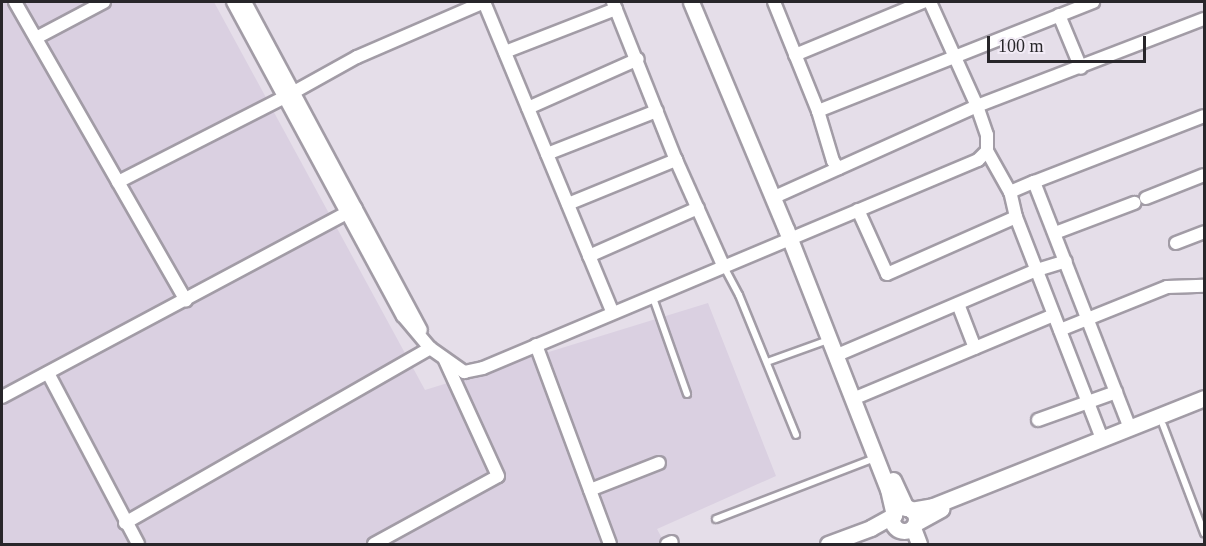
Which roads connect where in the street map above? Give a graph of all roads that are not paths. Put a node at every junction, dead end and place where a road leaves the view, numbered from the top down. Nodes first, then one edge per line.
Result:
1 (15, 2) edge
2 (104, 2) edge
3 (233, 2) edge
4 (245, 2) edge
5 (691, 2) edge
6 (699, 2) edge
7 (774, 2) edge
8 (923, 2) edge
9 (930, 2) edge
10 (1093, 2) edge
11 (614, 5) edge
12 (1059, 15) junction
13 (1204, 19) edge
14 (36, 38) junction
15 (505, 52) junction
16 (795, 55) junction
17 (954, 56) junction
18 (638, 59) junction
19 (1081, 68) junction
20 (290, 95) junction
21 (977, 106) junction
22 (528, 108) junction
23 (657, 111) junction
24 (818, 111) junction
25 (1204, 116) edge
26 (987, 151) junction
27 (547, 154) junction
28 (676, 160) junction
29 (838, 168) junction
30 (1204, 176) edge
31 (118, 182) junction
32 (1034, 182) junction
33 (1010, 192) junction
34 (779, 195) junction
35 (568, 204) junction
36 (698, 208) junction
37 (352, 210) junction
38 (858, 210) junction
39 (1016, 217) junction
40 (1204, 232) edge
41 (1055, 233) junction
42 (793, 238) junction
43 (1176, 243) dead end
44 (589, 256) junction
45 (1066, 261) junction
46 (723, 265) junction
47 (1037, 270) junction
48 (1204, 286) edge
49 (651, 295) junction
50 (186, 300) junction
51 (958, 304) junction
52 (612, 311) junction
53 (1054, 315) junction
54 (1088, 318) junction
55 (1060, 330) junction
56 (829, 340) junction
57 (536, 345) junction
58 (430, 348) junction
59 (975, 348) junction
60 (842, 353) junction
61 (445, 360) junction
62 (767, 362) junction
63 (48, 373) junction
64 (1116, 392) junction
65 (687, 394) dead end
66 (860, 396) junction
67 (2, 398) edge
68 (1204, 398) edge
69 (1088, 402) junction
70 (1204, 408) edge
71 (1038, 420) dead end
72 (1163, 425) junction
73 (1130, 428) junction
74 (796, 435) dead end
75 (1102, 438) junction
76 (876, 457) junction
77 (659, 463) dead end
78 (590, 490) junction
79 (716, 519) dead end
80 (125, 523) junction
81 (906, 524) edge
82 (1204, 533) edge
83 (138, 544) edge
84 (374, 544) edge
85 (610, 544) edge
86 (828, 544) edge
87 (854, 544) edge
88 (920, 544) edge

1 - 14 street
2 - 14 street
3 - 20 street
4 - 20 street
5 - 42 street
6 - 34 street
7 - 16 street
8 - 16 street
9 - 17 street
10 - 12 street
11 - 15 street
11 - 18 street
12 - 17 street
12 - 19 street
13 - 19 street
14 - 31 street
15 - 20 street
15 - 22 street
16 - 24 street
17 - 21 street
17 - 24 street
18 - 22 street
18 - 23 street
19 - 21 street
20 - 31 street
20 - 37 street
21 - 26 street
21 - 29 street
22 - 27 street
23 - 27 street
23 - 28 street
24 - 29 street
25 - 32 street
26 - 33 street
26 - 38 street
27 - 35 street
28 - 35 street
28 - 36 street
29 - 34 street
30 - 41 street
31 - 50 street
32 - 33 street
32 - 41 street
33 - 39 street
34 - 42 street
35 - 44 street
36 - 44 street
36 - 46 street
37 - 50 street
37 - 58 street
38 - 39 street
38 - 42 street
39 - 47 street
40 - 43 street
41 - 45 street
42 - 46 street
42 - 56 street
42 - 60 street
44 - 52 street
45 - 47 street
45 - 54 street
46 - 49 street
46 - 62 lane
47 - 51 street
47 - 53 street
48 - 54 street
49 - 52 street
49 - 65 lane
50 - 63 street
51 - 59 street
51 - 60 street
52 - 57 street
53 - 55 street
53 - 59 street
54 - 55 street
54 - 64 street
55 - 69 street
56 - 62 lane
56 - 76 street
57 - 61 street
57 - 78 street
58 - 61 street
58 - 80 street
59 - 66 street
60 - 66 street
61 - 84 street
62 - 74 lane
63 - 67 street
63 - 80 street
64 - 69 street
64 - 73 street
66 - 81 street
68 - 73 street
69 - 71 street
69 - 75 street
70 - 72 street
72 - 81 street
72 - 82 lane
73 - 75 street
75 - 81 street
76 - 79 lane
76 - 81 street
77 - 78 street
78 - 85 street
80 - 83 street
81 - 86 street
81 - 87 street
81 - 88 street

